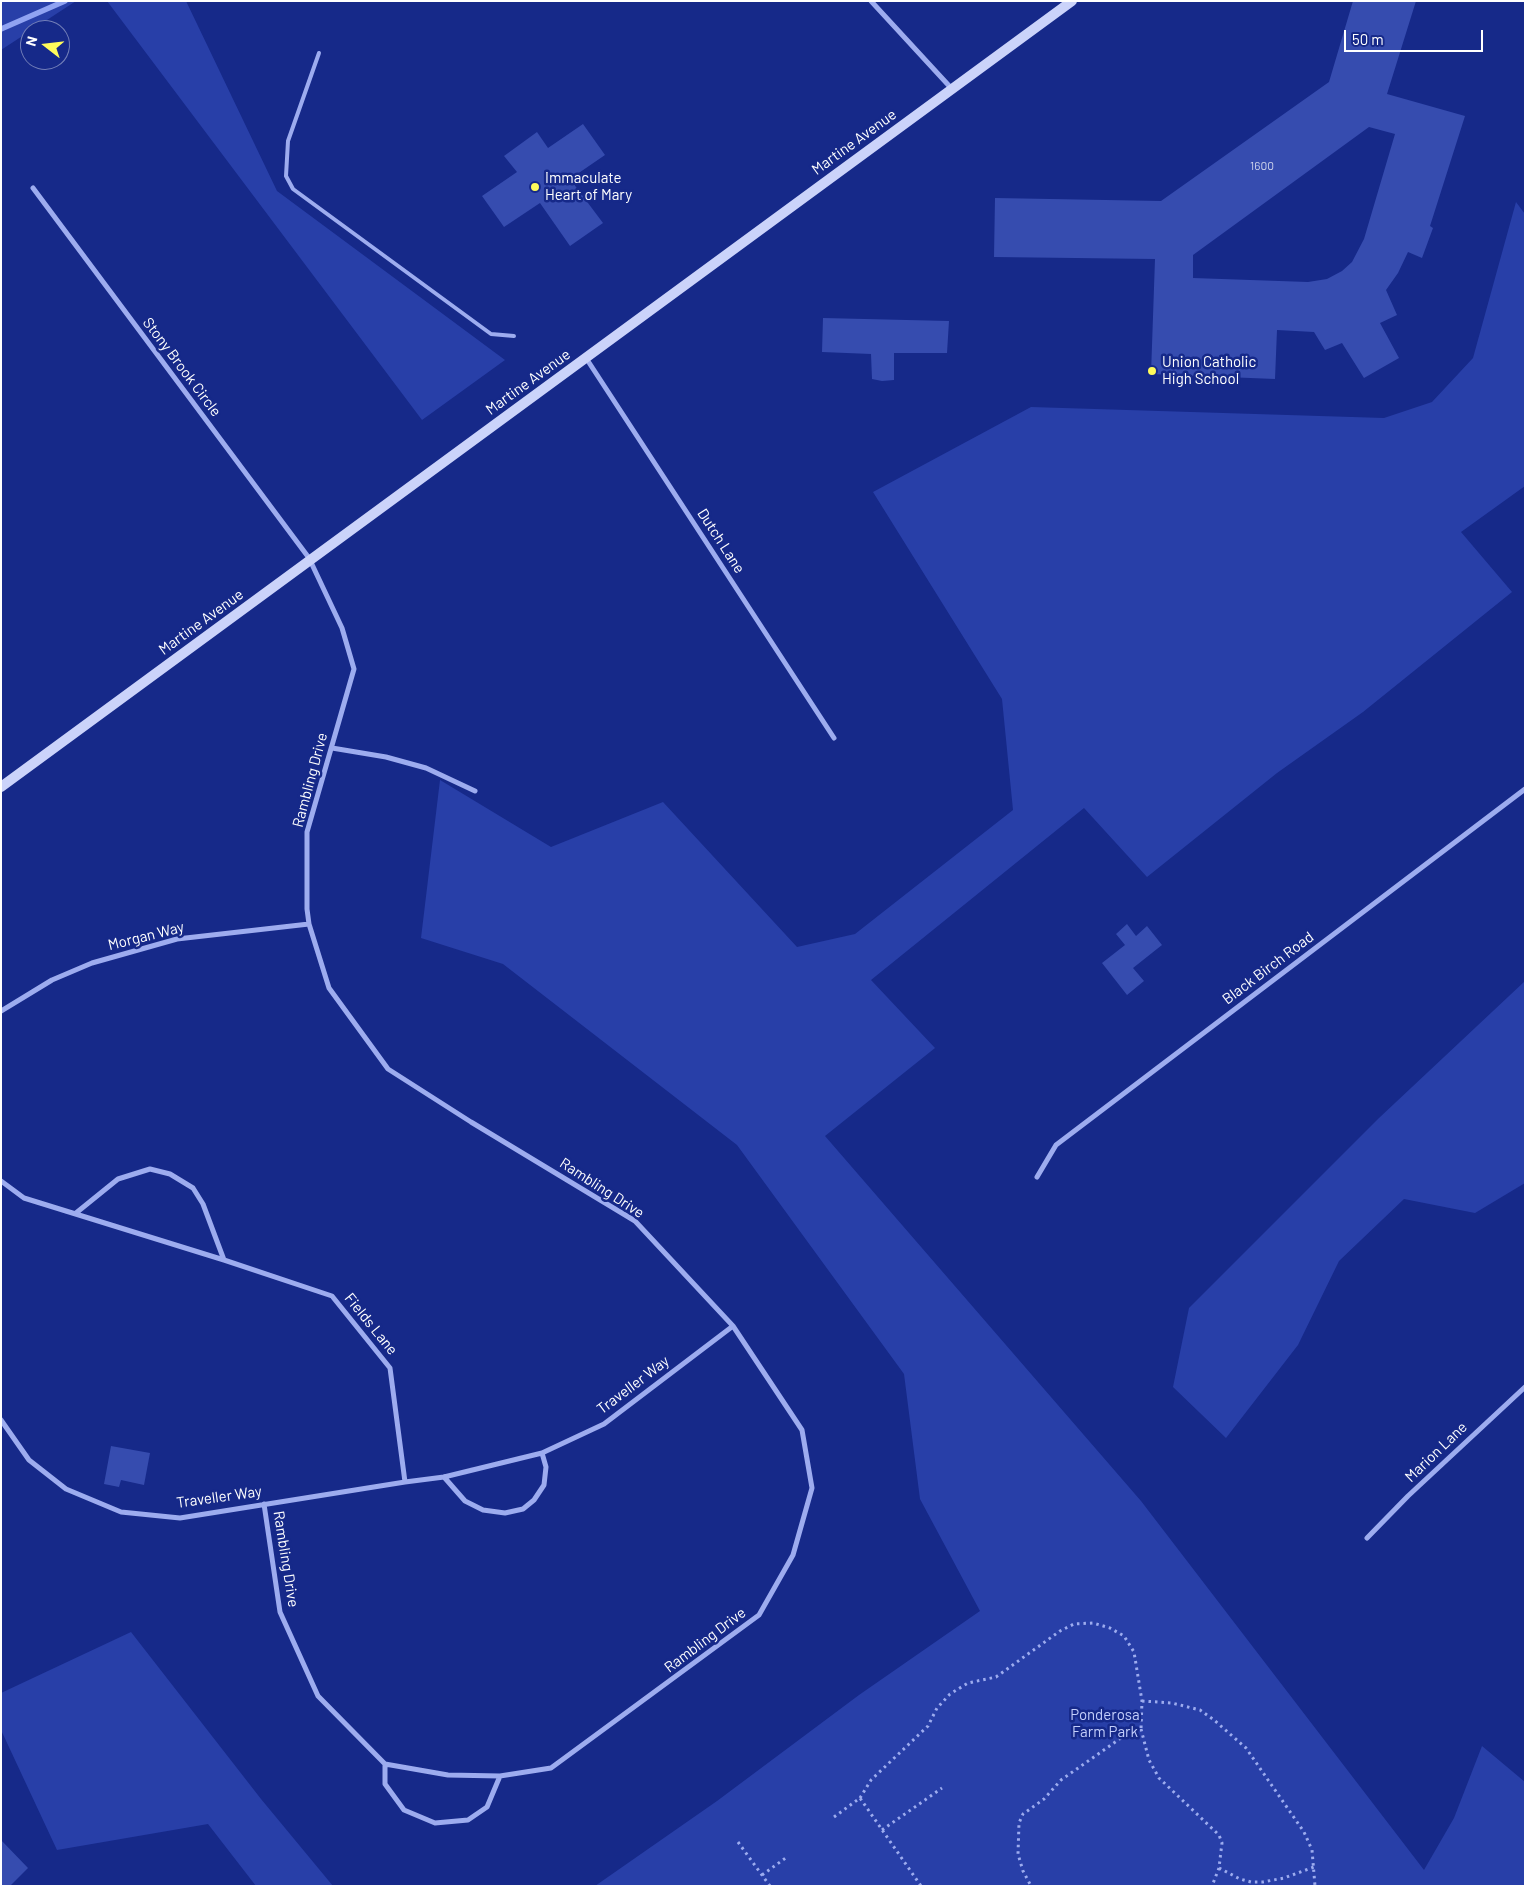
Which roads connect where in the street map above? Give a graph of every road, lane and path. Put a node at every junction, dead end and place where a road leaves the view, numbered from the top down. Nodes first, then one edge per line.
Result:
1 (871, 1) edge
2 (1072, 1) edge
3 (319, 53) dead end
4 (952, 89) junction
5 (33, 188) dead end
6 (514, 336) dead end
7 (586, 358) junction
8 (310, 561) junction
9 (834, 738) dead end
10 (332, 748) junction
11 (1, 787) edge
12 (1525, 789) edge
13 (475, 791) dead end
14 (309, 924) junction
15 (1, 1011) edge
16 (1037, 1177) dead end
17 (1, 1181) edge
18 (76, 1213) junction
19 (224, 1260) junction
20 (733, 1326) junction
21 (1525, 1387) edge
22 (1, 1420) edge
23 (542, 1453) junction
24 (444, 1477) junction
25 (405, 1482) junction
26 (264, 1504) junction
27 (1367, 1538) dead end
28 (1142, 1701) junction
29 (1141, 1729) junction
30 (385, 1764) junction
31 (500, 1776) junction
32 (942, 1788) dead end
33 (860, 1798) junction
34 (834, 1817) dead end
35 (882, 1830) junction
36 (738, 1842) dead end
37 (787, 1857) dead end
38 (1314, 1867) junction
39 (1219, 1868) junction
40 (762, 1875) junction
41 (770, 1886) edge
42 (921, 1886) edge
43 (1031, 1886) edge
44 (1212, 1886) edge
45 (1315, 1886) edge

1 - 4 street
2 - 4 main road, Martine Avenue
3 - 6 lane
4 - 7 main road, Martine Avenue
5 - 8 street, Stony Brook Circle
7 - 8 main road, Martine Avenue
7 - 9 street, Dutch Lane
8 - 10 street, Rambling Drive
8 - 11 main road, Martine Avenue
10 - 13 street
10 - 14 street, Rambling Drive
12 - 16 street, Black Birch Road
14 - 15 street, Morgan Way
14 - 20 street, Rambling Drive
17 - 18 street, Fields Lane
18 - 19 street, Fields Lane
18 - 19 street
19 - 25 street, Fields Lane
20 - 23 street, Traveller Way
20 - 31 street, Rambling Drive
21 - 27 street, Marion Lane
22 - 26 street, Traveller Way
23 - 24 street, Traveller Way
23 - 24 street
24 - 25 street, Traveller Way
25 - 26 street, Traveller Way
26 - 30 street, Rambling Drive
28 - 29 path
28 - 33 path
28 - 38 path
29 - 39 path
29 - 43 path
30 - 31 street, Rambling Drive
30 - 31 street
32 - 35 path
33 - 34 path
33 - 35 path
35 - 42 path
36 - 40 path
37 - 40 path
38 - 39 path
38 - 45 path
39 - 44 path
40 - 41 path

